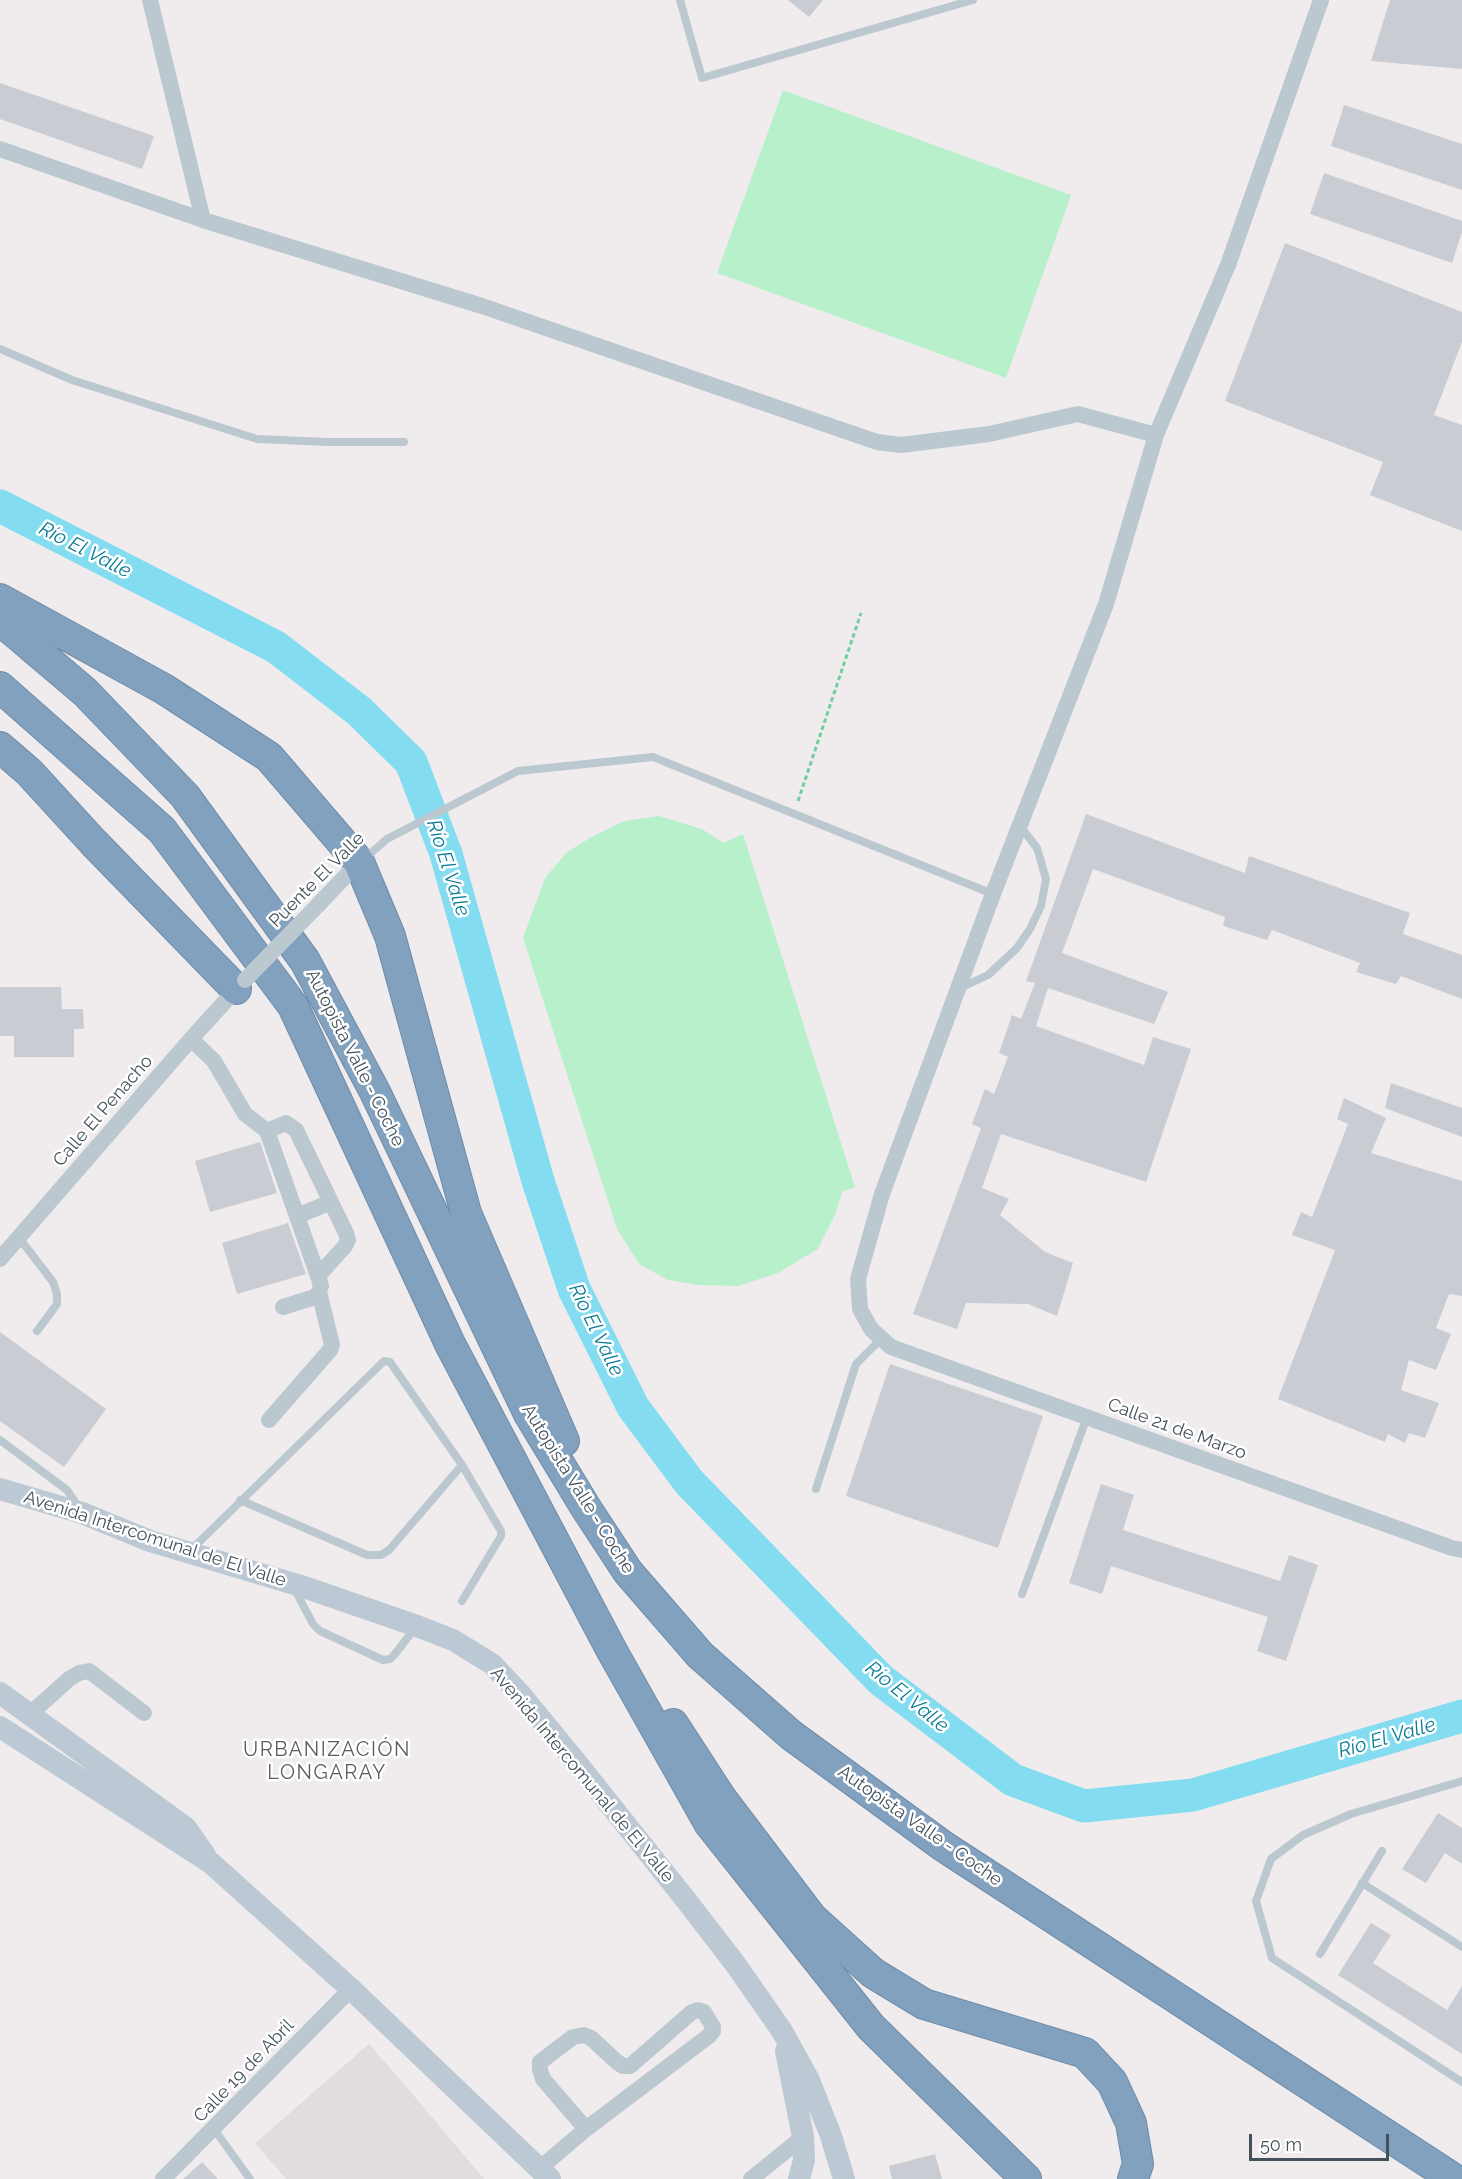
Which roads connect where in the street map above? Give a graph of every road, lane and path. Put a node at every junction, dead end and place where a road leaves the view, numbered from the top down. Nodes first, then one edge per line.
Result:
1 (150, 0) edge
2 (681, 0) edge
3 (973, 0) edge
4 (1321, 0) edge
5 (0, 149) edge
6 (203, 220) junction
7 (0, 349) edge
8 (1156, 435) junction
9 (404, 442) dead end
10 (0, 599) edge
11 (861, 613) dead end
12 (0, 620) edge
13 (0, 687) edge
14 (0, 747) edge
15 (794, 814) junction
16 (1020, 826) junction
17 (359, 862) junction
18 (993, 894) junction
19 (241, 985) junction
20 (958, 990) junction
21 (191, 1039) junction
22 (267, 1131) junction
23 (331, 1202) junction
24 (297, 1216) junction
25 (20, 1239) junction
26 (0, 1259) edge
27 (319, 1284) junction
28 (283, 1307) dead end
29 (37, 1331) dead end
30 (882, 1338) junction
31 (1087, 1417) junction
32 (269, 1420) dead end
33 (0, 1440) edge
34 (462, 1465) junction
35 (0, 1489) edge
36 (816, 1489) dead end
37 (240, 1500) junction
38 (82, 1513) junction
39 (602, 1533) junction
40 (1462, 1550) edge
41 (189, 1552) junction
42 (292, 1583) junction
43 (1022, 1594) dead end
44 (462, 1601) dead end
45 (417, 1626) junction
46 (612, 1651) junction
47 (0, 1693) edge
48 (144, 1713) dead end
49 (30, 1714) junction
50 (0, 1727) edge
51 (1462, 1780) edge
52 (1382, 1851) dead end
53 (211, 1863) junction
54 (1362, 1883) junction
55 (1462, 1947) edge
56 (1320, 1953) dead end
57 (351, 1989) junction
58 (782, 2031) junction
59 (1462, 2082) edge
60 (214, 2129) junction
61 (586, 2129) junction
62 (803, 2136) junction
63 (545, 2174) edge
64 (164, 2179) edge
65 (250, 2179) edge
66 (751, 2179) edge
67 (799, 2179) edge
68 (844, 2179) edge
69 (1026, 2179) edge
70 (1133, 2179) edge
71 (1455, 2179) edge

1 - 6 street
2 - 3 lane
4 - 8 street
5 - 6 street
6 - 8 street
7 - 9 lane
8 - 16 street
10 - 17 highway
11 - 15 path
12 - 39 highway, Autopista Valle - Coche
13 - 46 highway, Autopista Valle - Coche
14 - 19 highway
15 - 17 lane, Puente El Valle
15 - 18 lane, Puente El Valle
16 - 18 street
16 - 20 lane
17 - 19 street, Puente El Valle, bridge
17 - 39 highway
18 - 20 street
19 - 21 street, Calle El Penacho
20 - 30 street
21 - 22 street
21 - 25 street, Calle El Penacho
22 - 23 street
22 - 24 street
23 - 24 street
23 - 27 street
24 - 27 street
25 - 26 street, Calle El Penacho
25 - 29 lane
27 - 28 street
27 - 32 street
30 - 31 street, Calle 21 de Marzo
30 - 36 lane
31 - 40 street, Calle 21 de Marzo
31 - 43 lane
33 - 38 lane
34 - 37 lane
34 - 37 lane
34 - 44 lane
35 - 38 main road, Avenida Intercomunal de El Valle
37 - 41 lane
38 - 41 main road, Avenida Intercomunal de El Valle
39 - 71 highway, Autopista Valle - Coche
41 - 42 main road, Avenida Intercomunal de El Valle
42 - 45 main road, Avenida Intercomunal de El Valle
42 - 45 lane
45 - 58 main road, Avenida Intercomunal de El Valle
46 - 69 highway, Autopista Valle - Coche
46 - 70 highway
47 - 49 main road
48 - 49 street
49 - 53 main road
50 - 53 main road
51 - 59 lane
52 - 54 lane
53 - 57 main road
54 - 55 lane
54 - 56 lane
57 - 60 street, Calle 19 de Abril
57 - 63 main road
58 - 62 main road
58 - 68 main road, Avenida Intercomunal de El Valle
60 - 64 street, Calle 19 de Abril
60 - 65 lane
61 - 61 street
61 - 63 street
62 - 66 street
62 - 67 main road

